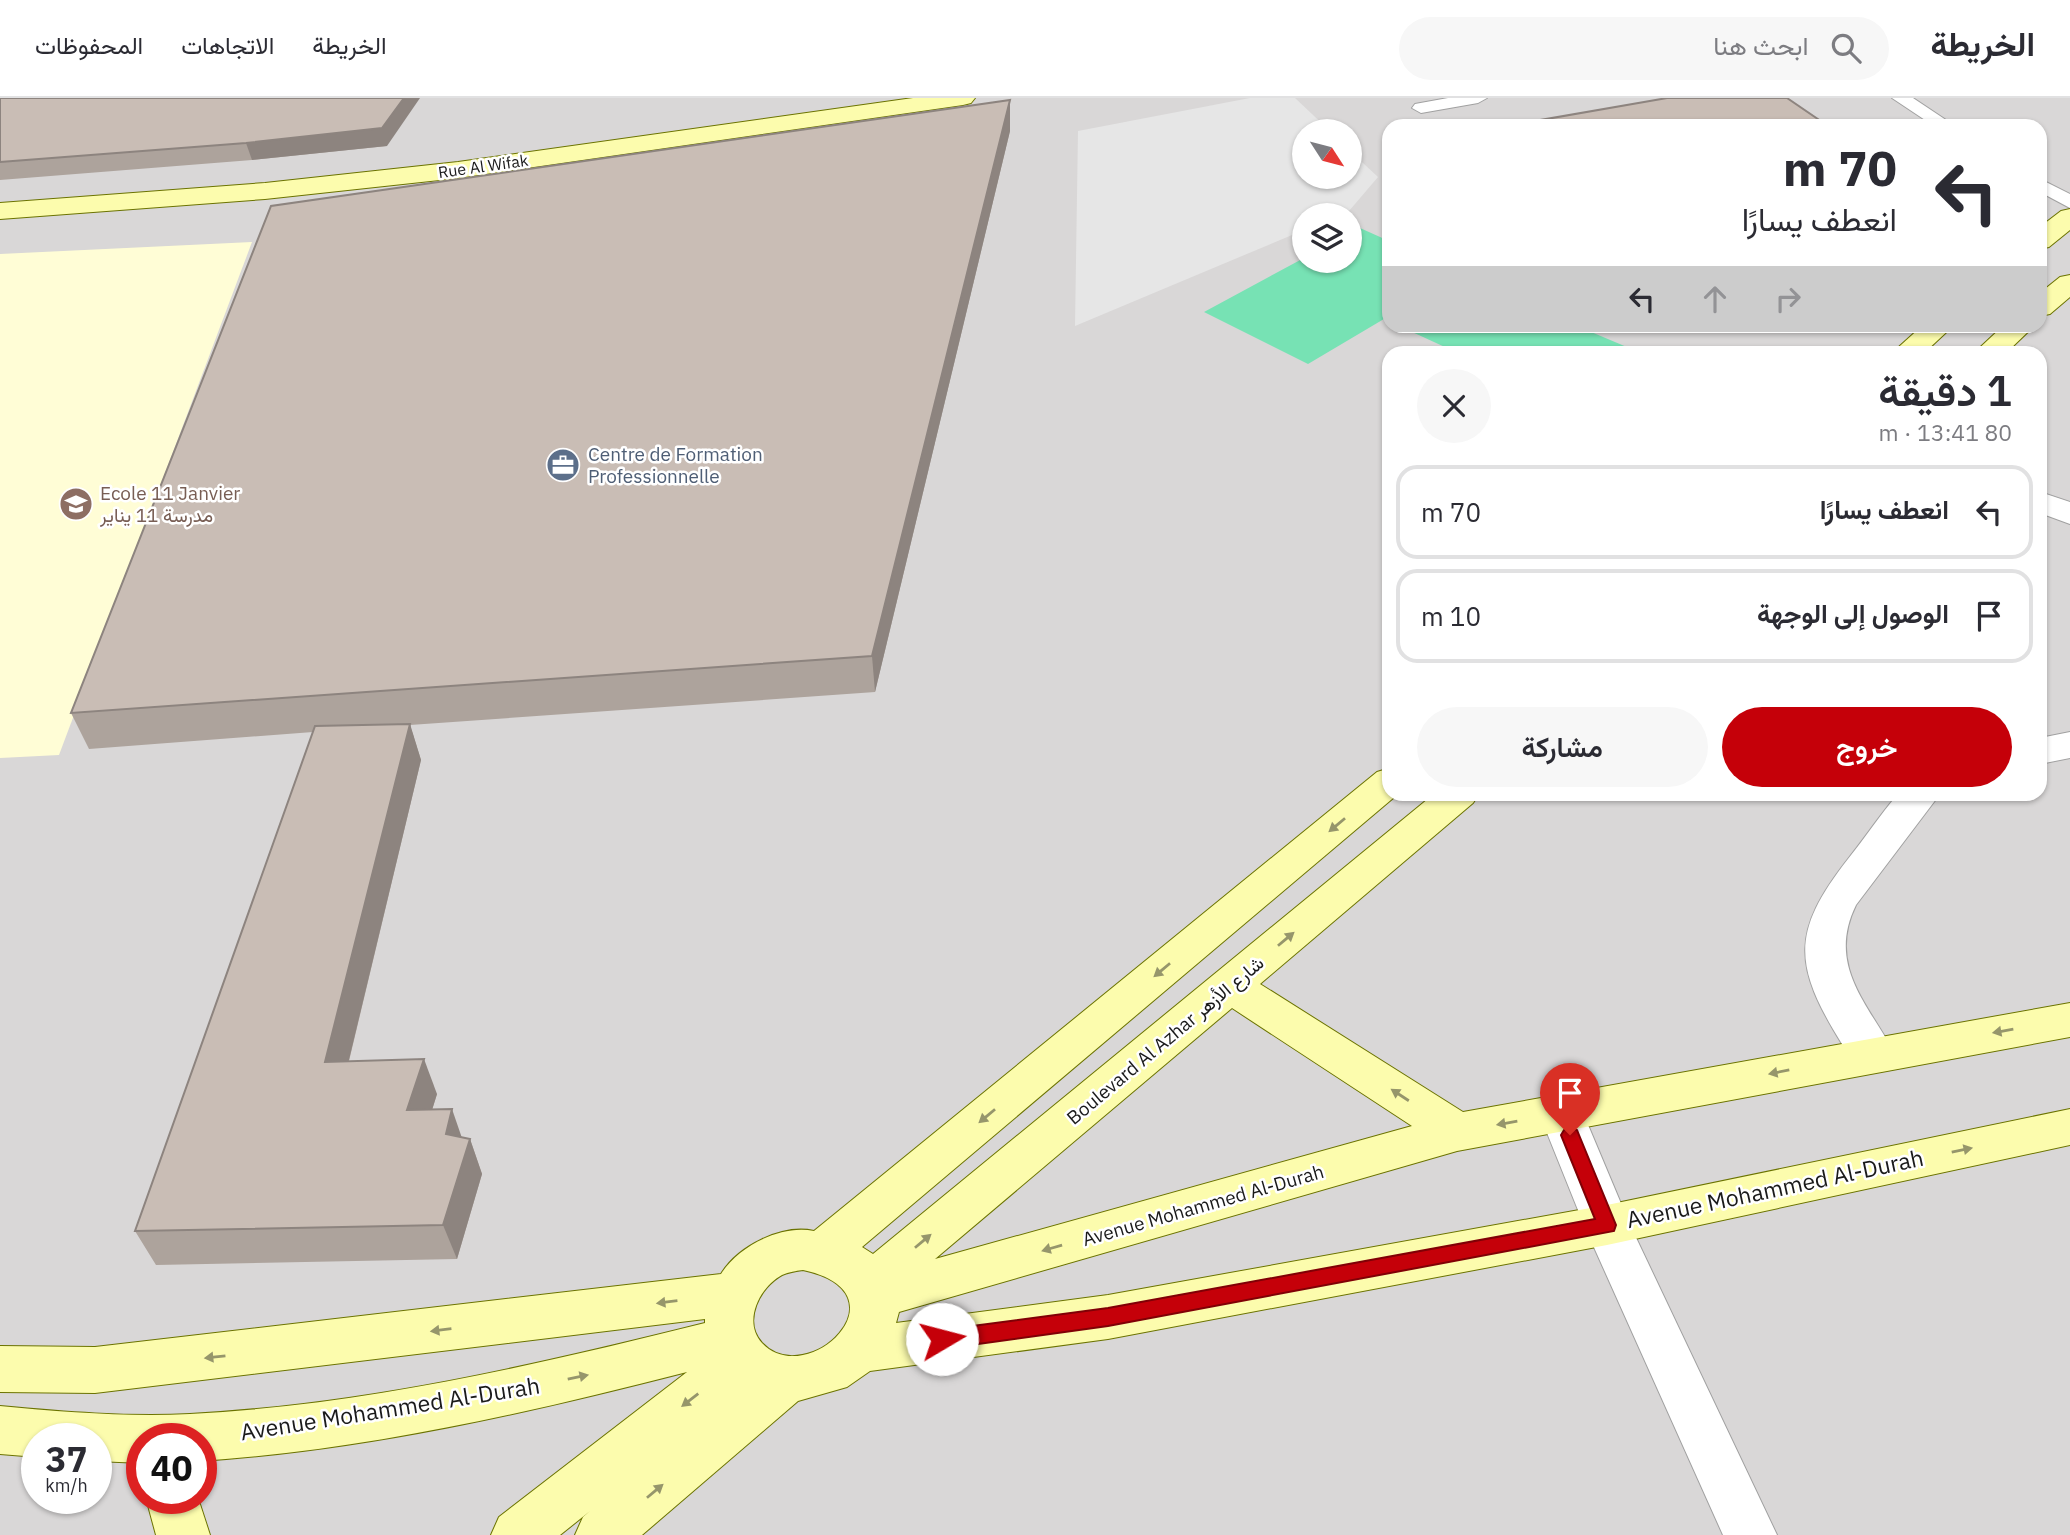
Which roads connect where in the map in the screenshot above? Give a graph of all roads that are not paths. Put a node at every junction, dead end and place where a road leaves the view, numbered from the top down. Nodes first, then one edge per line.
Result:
1 (963, 98) edge
2 (1478, 98) edge
3 (1901, 98) edge
4 (1421, 108) dead end
5 (1936, 119) edge
6 (2047, 188) edge
7 (2070, 202) edge
8 (0, 211) edge
9 (2070, 217) edge
10 (2047, 235) edge
11 (2070, 283) edge
12 (2047, 302) edge
13 (1930, 333) edge
14 (2012, 333) edge
15 (1915, 346) edge
16 (1996, 346) edge
17 (2047, 504) edge
18 (2070, 514) edge
19 (2070, 745) edge
20 (2047, 750) edge
21 (1382, 788) edge
22 (1452, 801) edge
23 (1916, 801) edge
24 (1230, 986) junction
25 (2070, 1020) edge
26 (1873, 1054) junction
27 (1561, 1113) junction
28 (2070, 1127) edge
29 (1457, 1132) junction
30 (1607, 1225) junction
31 (824, 1251) junction
32 (872, 1292) junction
33 (749, 1342) junction
34 (859, 1350) junction
35 (0, 1369) edge
36 (0, 1430) edge
37 (217, 1436) edge
38 (126, 1445) edge
39 (177, 1514) edge
40 (183, 1535) edge
41 (518, 1535) edge
42 (603, 1535) edge
43 (1750, 1535) edge

1 - 8 street, Rue Al Wifak
2 - 4 lane
3 - 5 lane
6 - 7 lane
9 - 10 street
11 - 12 street
13 - 15 street
14 - 16 street
17 - 18 street
19 - 20 street
21 -> 31 street
24 -> 22 street, Boulevard Al Azhar شارع الأزهر
23 - 26 street
29 -> 24 street
32 -> 24 street, Boulevard Al Azhar شارع الأزهر
25 -> 26 street, Avenue Mohammed Al-Durah
26 -> 27 street, Avenue Mohammed Al-Durah
27 -> 29 street, Avenue Mohammed Al-Durah
27 - 30 street
30 -> 28 street, Avenue Mohammed Al-Durah
29 -> 32 street, Avenue Mohammed Al-Durah
30 - 34 street, Avenue Mohammed Al-Durah
30 - 43 street
31 - 32 street
31 - 33 street
32 - 34 street
33 - 34 street
33 -> 35 street
37 -> 33 street, Avenue Mohammed Al-Durah
33 -> 41 street
42 -> 33 street
36 - 38 street, Avenue Mohammed Al-Durah
39 - 40 street

